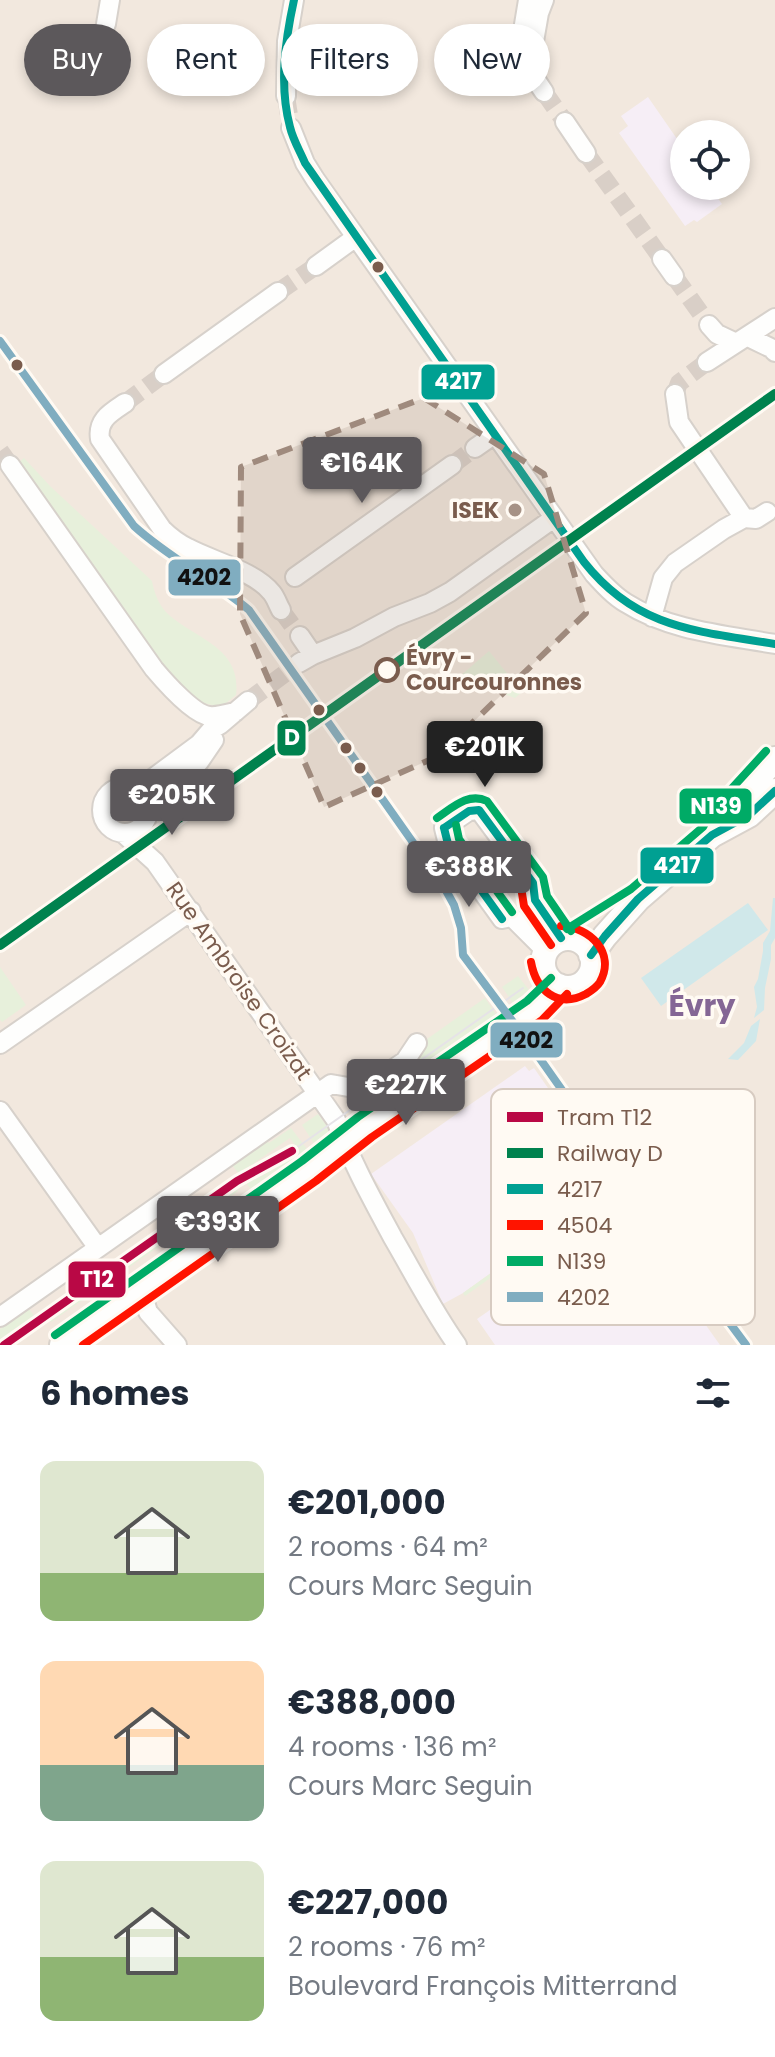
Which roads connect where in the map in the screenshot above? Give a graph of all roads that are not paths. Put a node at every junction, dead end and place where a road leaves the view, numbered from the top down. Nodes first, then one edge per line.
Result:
1 (110, 0) edge
2 (294, 0) edge
3 (528, 0) edge
4 (544, 0) edge
5 (106, 24) dead end
6 (290, 24) edge
7 (524, 24) edge
8 (537, 24) edge
9 (565, 122) tunnel mouth
10 (291, 128) tunnel mouth
11 (586, 153) tunnel mouth
12 (356, 237) junction
13 (662, 259) tunnel mouth
14 (316, 266) tunnel mouth
15 (674, 276) tunnel mouth
16 (278, 292) tunnel mouth
17 (775, 318) edge
18 (709, 325) tunnel mouth
19 (742, 340) junction
20 (774, 343) edge
21 (707, 362) tunnel mouth
22 (164, 374) tunnel mouth
23 (675, 394) dead end
24 (125, 403) tunnel mouth
25 (495, 434) junction
26 (475, 448) tunnel mouth
27 (10, 465) tunnel mouth
28 (452, 465) tunnel mouth
29 (767, 512) dead end
30 (554, 518) junction
31 (744, 518) junction
32 (284, 585) junction
33 (281, 610) tunnel mouth
34 (652, 617) junction
35 (300, 636) tunnel mouth
36 (775, 644) edge
37 (180, 697) junction
38 (206, 744) junction
39 (775, 759) edge
40 (775, 791) edge
41 (143, 804) junction
42 (123, 833) junction
43 (712, 835) junction
44 (155, 862) junction
45 (535, 900) junction
46 (191, 911) junction
47 (512, 917) junction
48 (568, 946) junction
49 (559, 986) junction
50 (417, 1043) dead end
51 (0, 1044) edge
52 (318, 1093) junction
53 (0, 1111) edge
54 (344, 1143) junction
55 (98, 1248) junction
56 (141, 1289) junction
57 (0, 1317) edge
58 (62, 1345) edge
59 (177, 1345) edge
60 (457, 1345) edge

1 - 5 street
2 - 6 street
3 - 7 street
4 - 8 street
9 - 11 street
10 - 12 street
12 - 14 street
12 - 25 street
13 - 15 street
16 - 22 street
17 - 19 street
18 - 19 street
19 - 20 street
19 - 21 street
23 - 31 street
24 - 32 street
25 - 26 street
25 - 30 street
27 - 37 street
28 - 32 street
29 - 31 street
30 - 34 street
30 - 35 street
31 - 34 street
32 - 33 street
34 - 36 street
37 - 38 street
37 - 38 street
38 - 41 street
39 - 43 main road
40 - 43 main road
41 - 42 street
41 - 42 street
41 - 44 street, Rue Ambroise Croizat
42 - 44 street, Rue Ambroise Croizat
43 - 48 main road
44 - 46 street, Rue Ambroise Croizat
45 - 47 street
45 - 47 street
45 - 48 street
46 - 51 street
46 - 52 street, Rue Ambroise Croizat
47 - 48 street
48 - 49 main road
48 - 49 main road
49 - 54 main road
50 - 52 street
52 - 54 street, Rue Ambroise Croizat
52 - 55 street
53 - 55 street
54 - 56 main road
54 - 60 street, Rue Ambroise Croizat
55 - 57 street
56 - 58 main road
56 - 59 street

